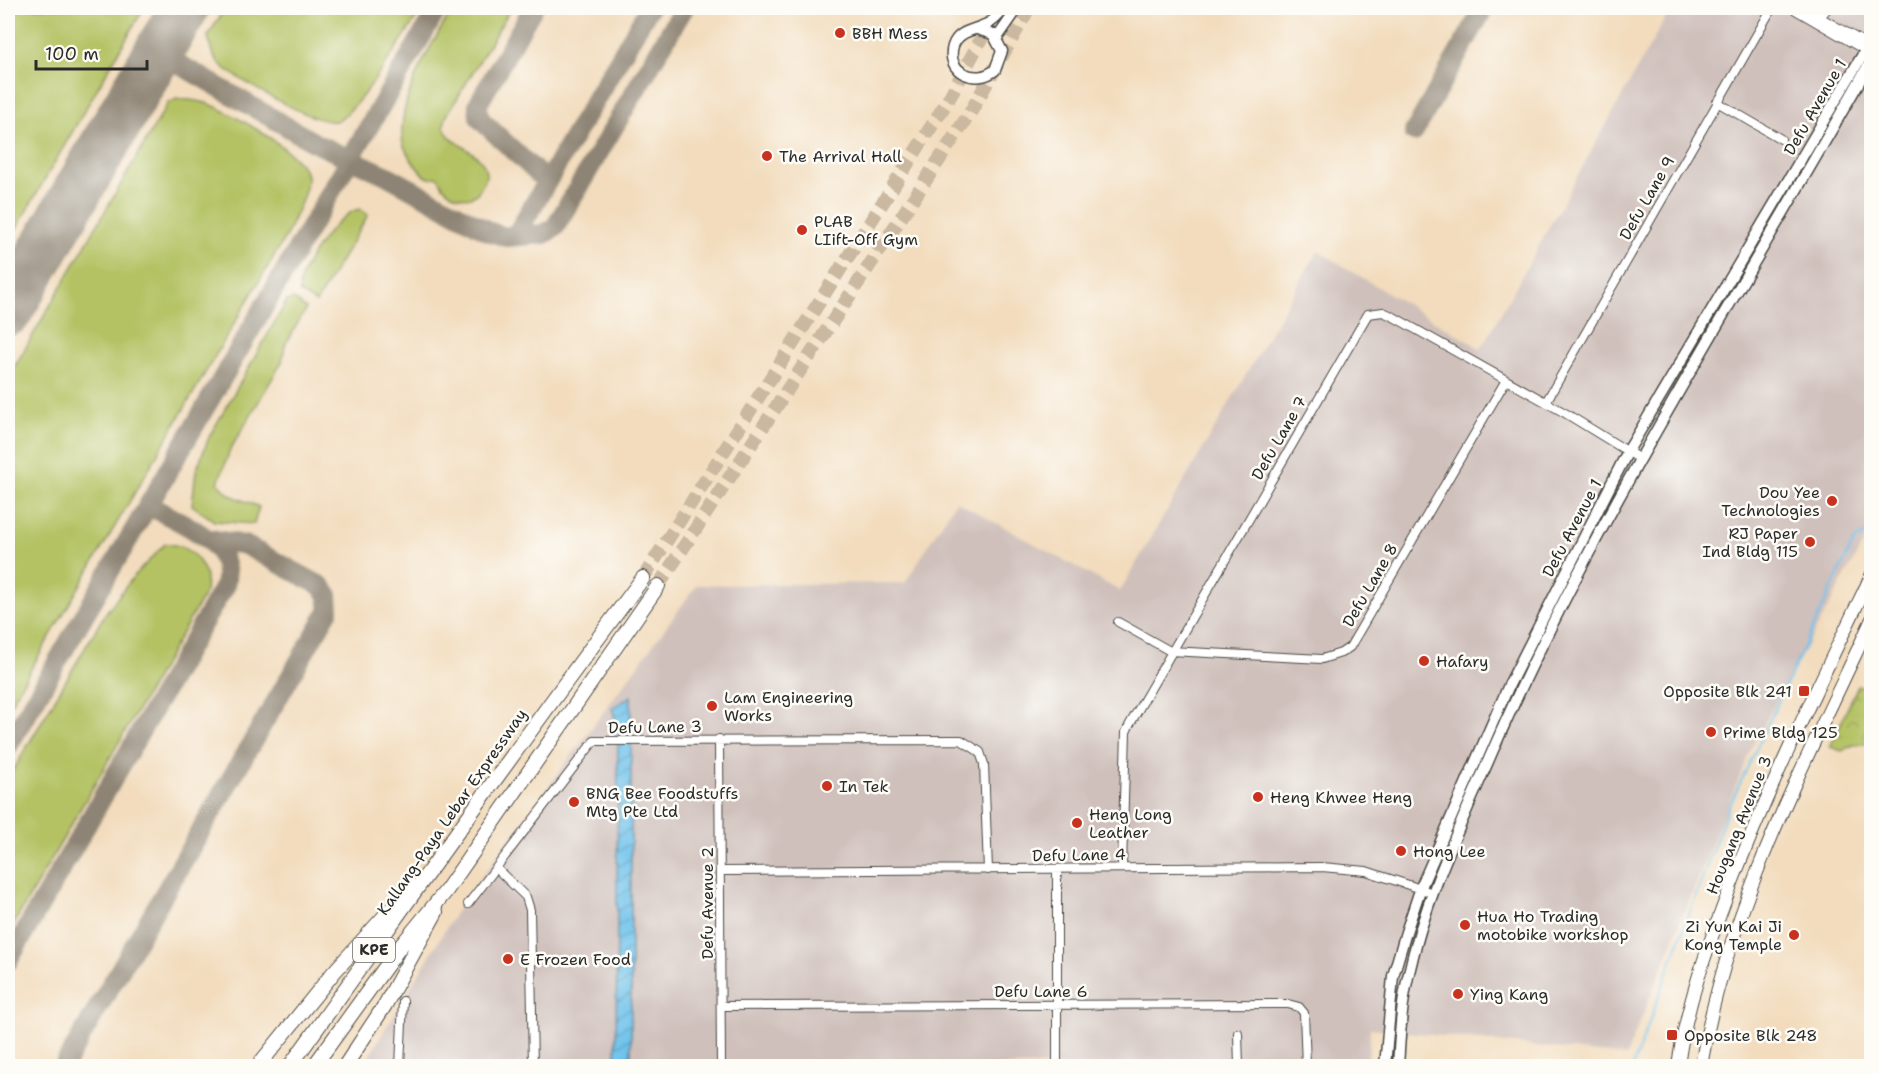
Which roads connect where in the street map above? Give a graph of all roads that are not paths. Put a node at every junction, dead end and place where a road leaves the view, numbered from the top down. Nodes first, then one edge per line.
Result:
1 (1005, 8) edge
2 (1018, 8) edge
3 (1772, 8) edge
4 (1792, 8) edge
5 (1804, 8) edge
6 (1828, 8) edge
7 (1820, 17) junction
8 (977, 28) junction
9 (997, 38) junction
10 (1869, 47) edge
11 (1872, 59) edge
12 (1717, 102) junction
13 (1781, 139) dead end
14 (1506, 380) junction
15 (1546, 402) junction
16 (1628, 451) junction
17 (1640, 459) junction
18 (1872, 574) edge
19 (643, 578) tunnel mouth
20 (658, 586) tunnel mouth
21 (1872, 619) edge
22 (1118, 622) dead end
23 (1170, 651) junction
24 (718, 739) junction
25 (439, 860) junction
26 (1122, 867) junction
27 (496, 868) junction
28 (1057, 869) junction
29 (988, 870) junction
30 (721, 872) junction
31 (1421, 887) junction
32 (1750, 889) junction
33 (446, 891) junction
34 (1433, 892) junction
35 (1725, 901) junction
36 (468, 904) dead end
37 (403, 1001) dead end
38 (1057, 1004) junction
39 (721, 1006) junction
40 (1238, 1033) dead end
41 (258, 1066) edge
42 (290, 1066) edge
43 (314, 1066) edge
44 (345, 1066) edge
45 (400, 1066) edge
46 (533, 1066) edge
47 (721, 1066) edge
48 (1057, 1066) edge
49 (1239, 1066) edge
50 (1306, 1066) edge
51 (1384, 1066) edge
52 (1398, 1066) edge
53 (1678, 1066) edge
54 (1701, 1066) edge

1 - 8 main road
2 - 9 main road
3 - 12 street, Defu Lane 9
4 - 10 street
5 - 7 street
6 - 7 street
7 - 10 street
8 - 9 main road
8 - 9 main road
10 - 16 main road, Defu Avenue 1
11 - 17 main road, Defu Avenue 1
12 - 13 street
12 - 15 street, Defu Lane 9
14 - 15 street, Defu Lane 7
14 - 23 street, Defu Lane 8
14 - 23 street, Defu Lane 7
15 - 16 street, Defu Lane 7
16 - 17 street, Defu Lane 7
16 - 31 main road, Defu Avenue 1
17 - 34 main road, Defu Avenue 1
18 - 35 highway, Hougang Avenue 3
19 - 25 highway, Kallang-Paya Lebar Expressway / KPE
20 - 33 highway, KPE
21 - 32 highway, Hougang Avenue 3
22 - 23 street
23 - 26 street, Defu Lane 7
24 - 27 street, Defu Lane 3
24 - 29 street, Defu Lane 3
24 - 30 street, Defu Avenue 2
25 - 41 highway
25 - 42 highway, Kallang-Paya Lebar Expressway / KPE
26 - 28 street, Defu Lane 4
26 - 31 street, Defu Lane 4
27 - 36 street, Defu Lane 3
27 - 46 street
28 - 29 street, Defu Lane 4
28 - 38 street
29 - 30 street, Defu Lane 4
30 - 39 street, Defu Avenue 2
31 - 34 street, Defu Lane 4
31 - 51 main road, Defu Avenue 1
32 - 35 highway
32 - 54 highway, Hougang Avenue 3
33 - 43 highway, KPE
33 - 44 highway
34 - 52 main road, Defu Avenue 1
35 - 53 highway, Hougang Avenue 3
37 - 45 street
38 - 39 street, Defu Lane 6
38 - 48 street
38 - 50 street, Defu Lane 6
39 - 47 street, Defu Avenue 2
40 - 49 street

